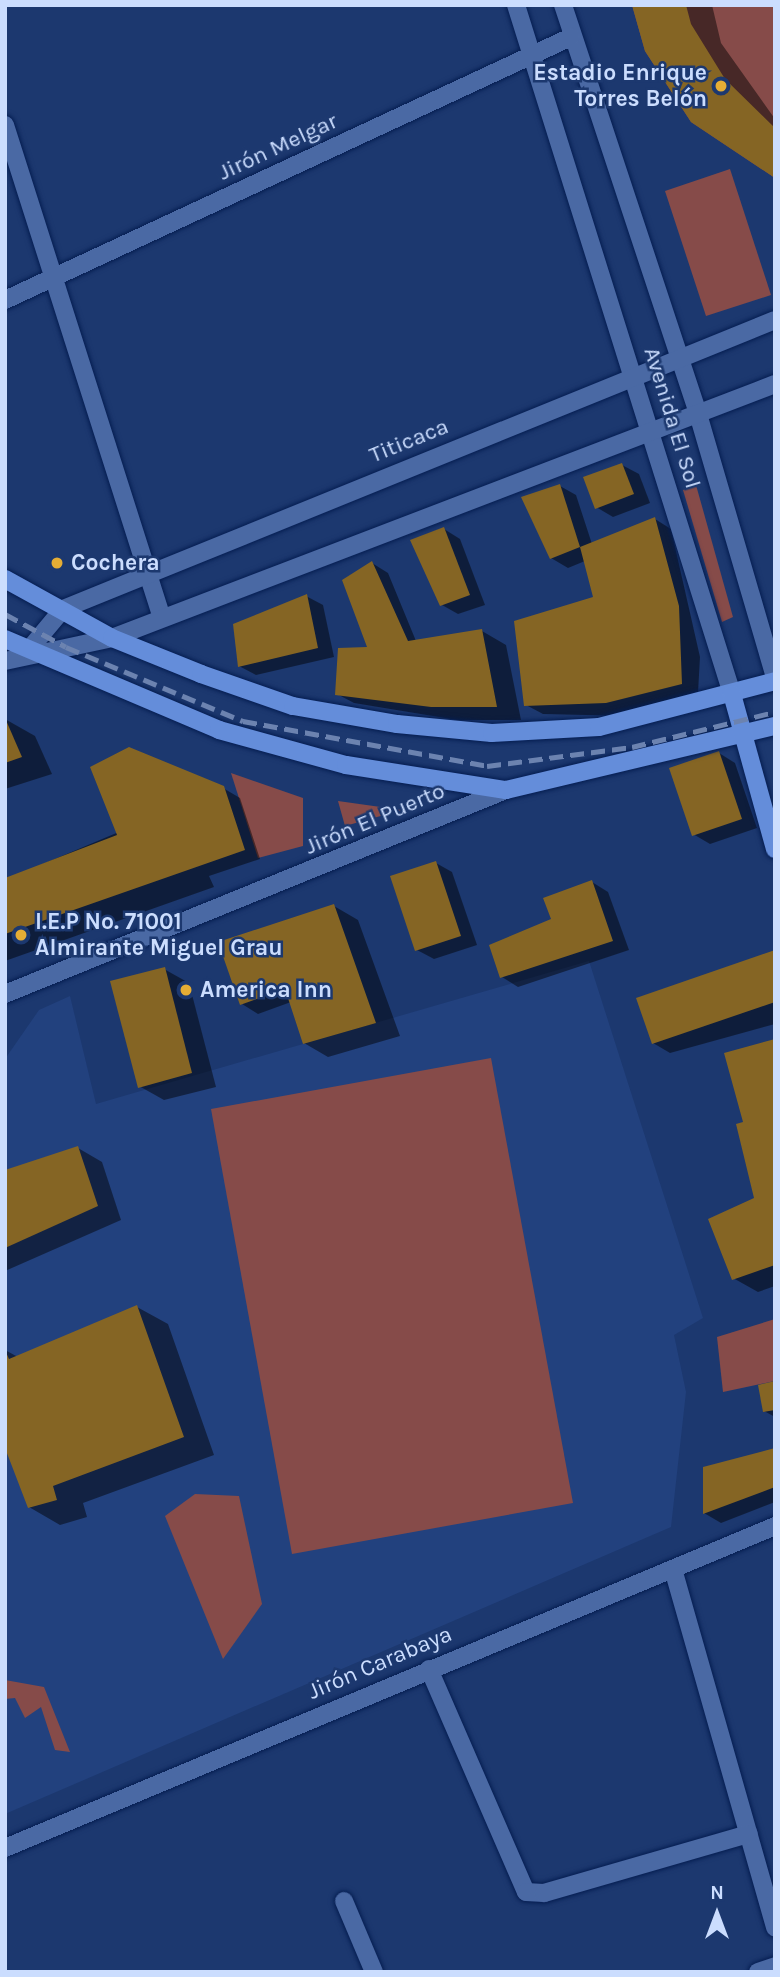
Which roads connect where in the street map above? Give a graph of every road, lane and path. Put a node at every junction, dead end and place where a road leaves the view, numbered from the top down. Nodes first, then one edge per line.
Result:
1 (516, 5) edge
2 (563, 5) edge
3 (572, 37) junction
4 (531, 56) junction
5 (5, 125) edge
6 (57, 277) junction
7 (5, 300) edge
8 (775, 320) edge
9 (678, 357) junction
10 (634, 376) junction
11 (775, 384) edge
12 (698, 414) junction
13 (650, 428) junction
14 (147, 575) junction
15 (5, 579) edge
16 (63, 609) junction
17 (161, 615) junction
18 (112, 638) junction
19 (5, 639) edge
20 (27, 652) junction
21 (5, 661) edge
22 (774, 679) edge
23 (732, 694) junction
24 (775, 726) edge
25 (744, 736) junction
26 (506, 790) junction
27 (775, 849) edge
28 (5, 995) edge
29 (775, 1526) edge
30 (673, 1569) junction
31 (429, 1669) junction
32 (749, 1834) junction
33 (5, 1847) edge
34 (344, 1901) dead end
35 (775, 1928) edge
36 (775, 1966) edge
37 (374, 1972) edge
38 (758, 1972) edge

1 - 4 street, Avenida El Sol
2 - 3 street, Avenida El Sol
3 - 4 street, Jirón Melgar
3 - 9 street, Avenida El Sol
4 - 6 street, Jirón Melgar
4 - 10 street, Avenida El Sol
5 - 6 street
6 - 7 street, Jirón Melgar
6 - 14 street
8 - 9 street, Titicaca
9 - 10 street, Titicaca
9 - 12 street, Avenida El Sol
10 - 13 street, Avenida El Sol
10 - 14 street, Titicaca
11 - 12 street
12 - 13 street
12 - 22 street, Avenida El Sol
13 - 17 street
13 - 23 street, Avenida El Sol
14 - 16 street, Titicaca
14 - 17 street
15 - 16 main road
16 - 18 main road
16 - 20 street
17 - 18 street
18 - 20 street
18 - 23 main road
19 - 20 main road
20 - 21 street
20 - 26 main road
22 - 23 main road
23 - 25 main road, Avenida El Sol
24 - 25 main road, Jirón El Puerto
25 - 26 main road, Jirón El Puerto
25 - 27 main road, Avenida El Sol
26 - 28 street, Jirón El Puerto
29 - 30 street, Jirón Carabaya
30 - 31 street, Jirón Carabaya
30 - 32 street
31 - 32 street
31 - 33 street, Jirón Carabaya
32 - 35 street
34 - 37 street
36 - 38 street

